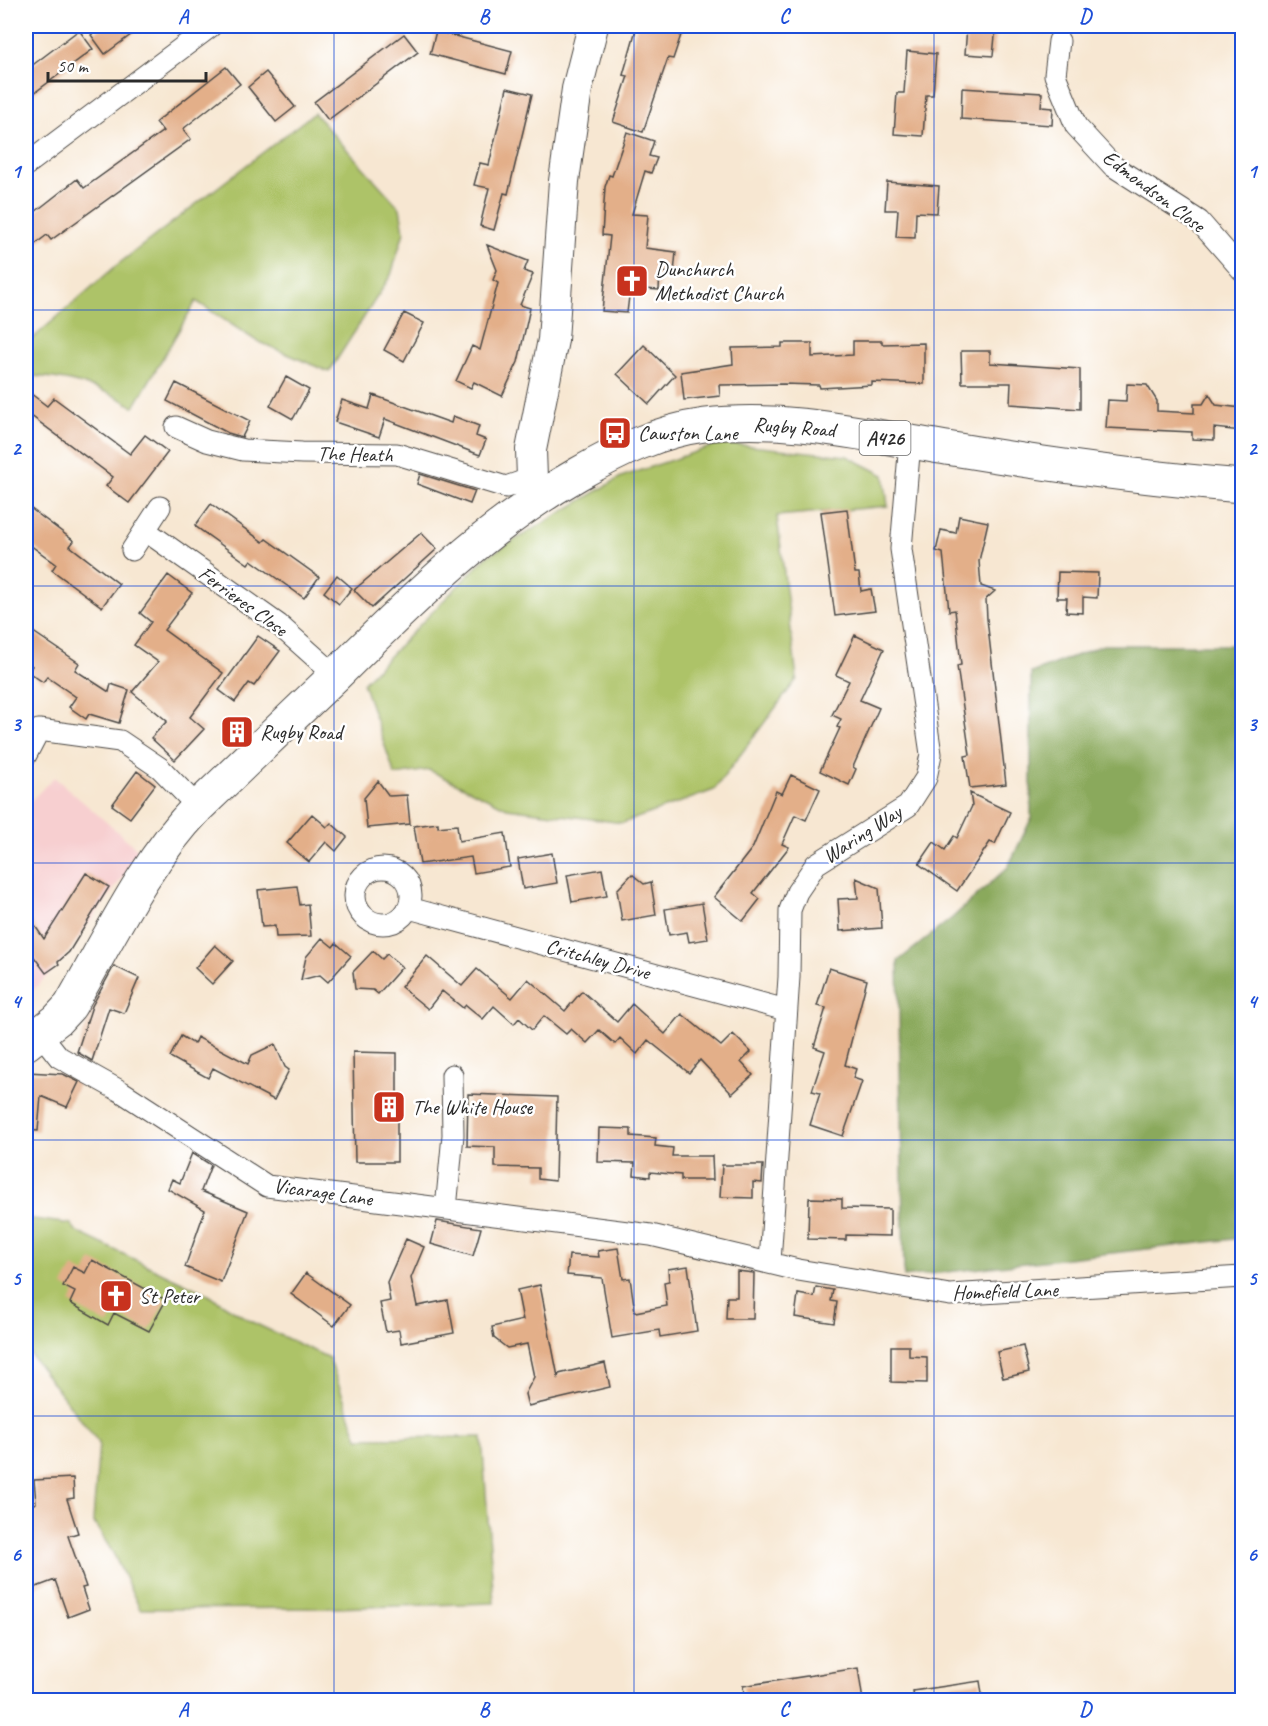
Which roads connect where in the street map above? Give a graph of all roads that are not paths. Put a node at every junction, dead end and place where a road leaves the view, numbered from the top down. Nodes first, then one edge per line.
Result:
1 (211, 26) edge
2 (588, 26) edge
3 (1059, 41) dead end
4 (26, 165) edge
5 (1242, 270) edge
6 (176, 427) dead end
7 (910, 442) junction
8 (1242, 486) edge
9 (536, 487) junction
10 (160, 507) dead end
11 (146, 531) junction
12 (132, 550) dead end
13 (336, 675) junction
14 (32, 725) edge
15 (26, 755) edge
16 (198, 807) junction
17 (409, 908) dead end
18 (786, 1010) junction
19 (33, 1039) edge
20 (452, 1074) dead end
21 (446, 1209) junction
22 (651, 1235) joint
23 (770, 1263) junction
24 (1242, 1277) edge

1 - 4 street
2 - 9 street
3 - 5 street, Edmondson Close
6 - 9 street, The Heath
7 - 8 main road, Rugby Road / A426
7 - 9 main road, Rugby Road / A426
7 - 18 street, Waring Way
9 - 13 main road, Rugby Road / A426
10 - 11 street
11 - 12 street
11 - 13 street, Ferrieres Close
13 - 16 main road, Rugby Road / A426
14 - 15 street
14 - 16 street
16 - 19 main road, Rugby Road / A426
17 - 18 street, Critchley Drive
18 - 23 street, Waring Way
19 - 21 street, Vicarage Lane
20 - 21 street
21 - 22 street, Vicarage Lane
22 - 23 street, Homefield Lane
23 - 24 street, Homefield Lane

